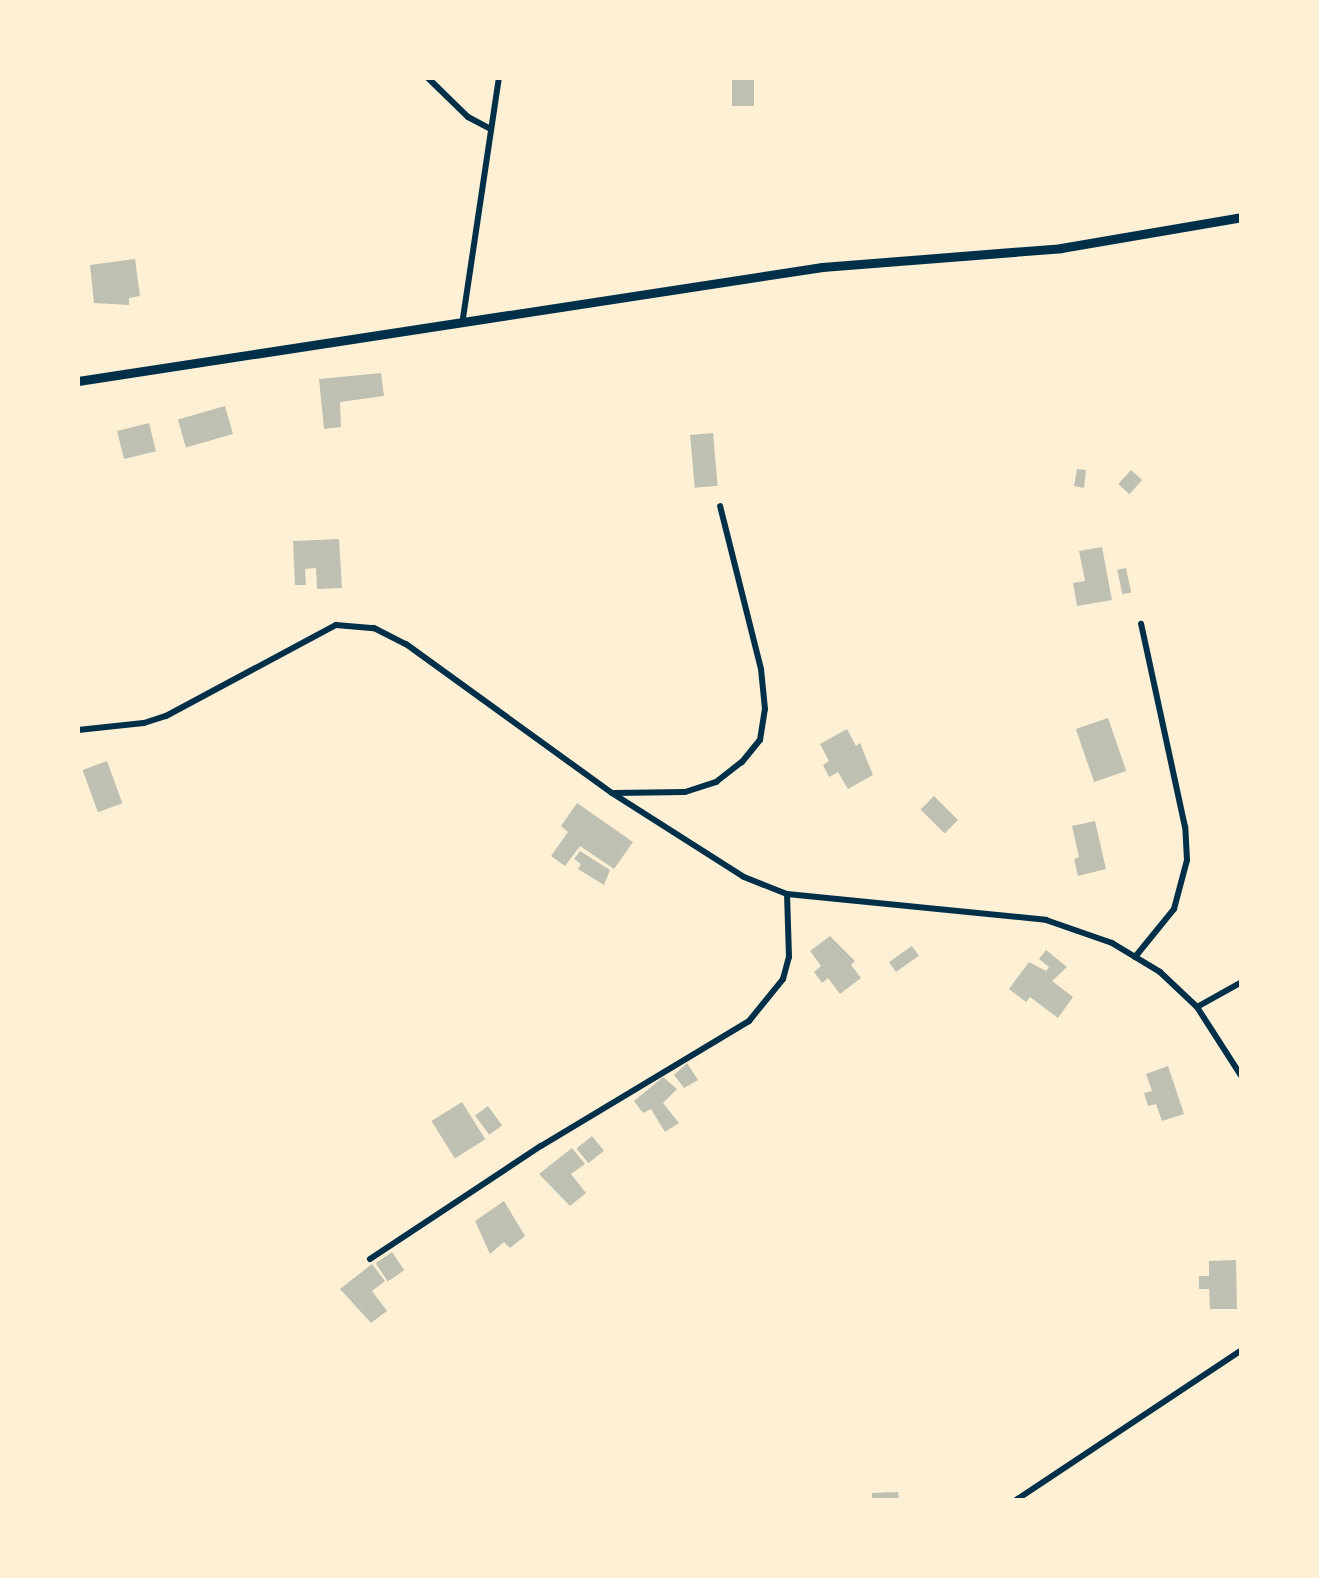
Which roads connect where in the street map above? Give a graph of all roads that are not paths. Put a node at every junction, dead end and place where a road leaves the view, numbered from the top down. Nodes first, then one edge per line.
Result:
1 (428, 78) edge
2 (499, 78) edge
3 (491, 129) junction
4 (1242, 217) edge
5 (464, 318) junction
6 (78, 381) edge
7 (720, 506) dead end
8 (1141, 624) dead end
9 (78, 730) edge
10 (612, 793) junction
11 (787, 894) junction
12 (1135, 957) junction
13 (1242, 982) edge
14 (1197, 1007) junction
15 (1242, 1077) edge
16 (370, 1259) dead end
17 (1242, 1350) edge
18 (1016, 1500) edge

1 - 3 street
2 - 3 street
3 - 5 street
4 - 5 street
5 - 6 street
7 - 10 street
8 - 12 street
9 - 10 street
10 - 11 street
11 - 12 street
11 - 16 street
12 - 14 street
13 - 14 street
14 - 15 street
17 - 18 street

